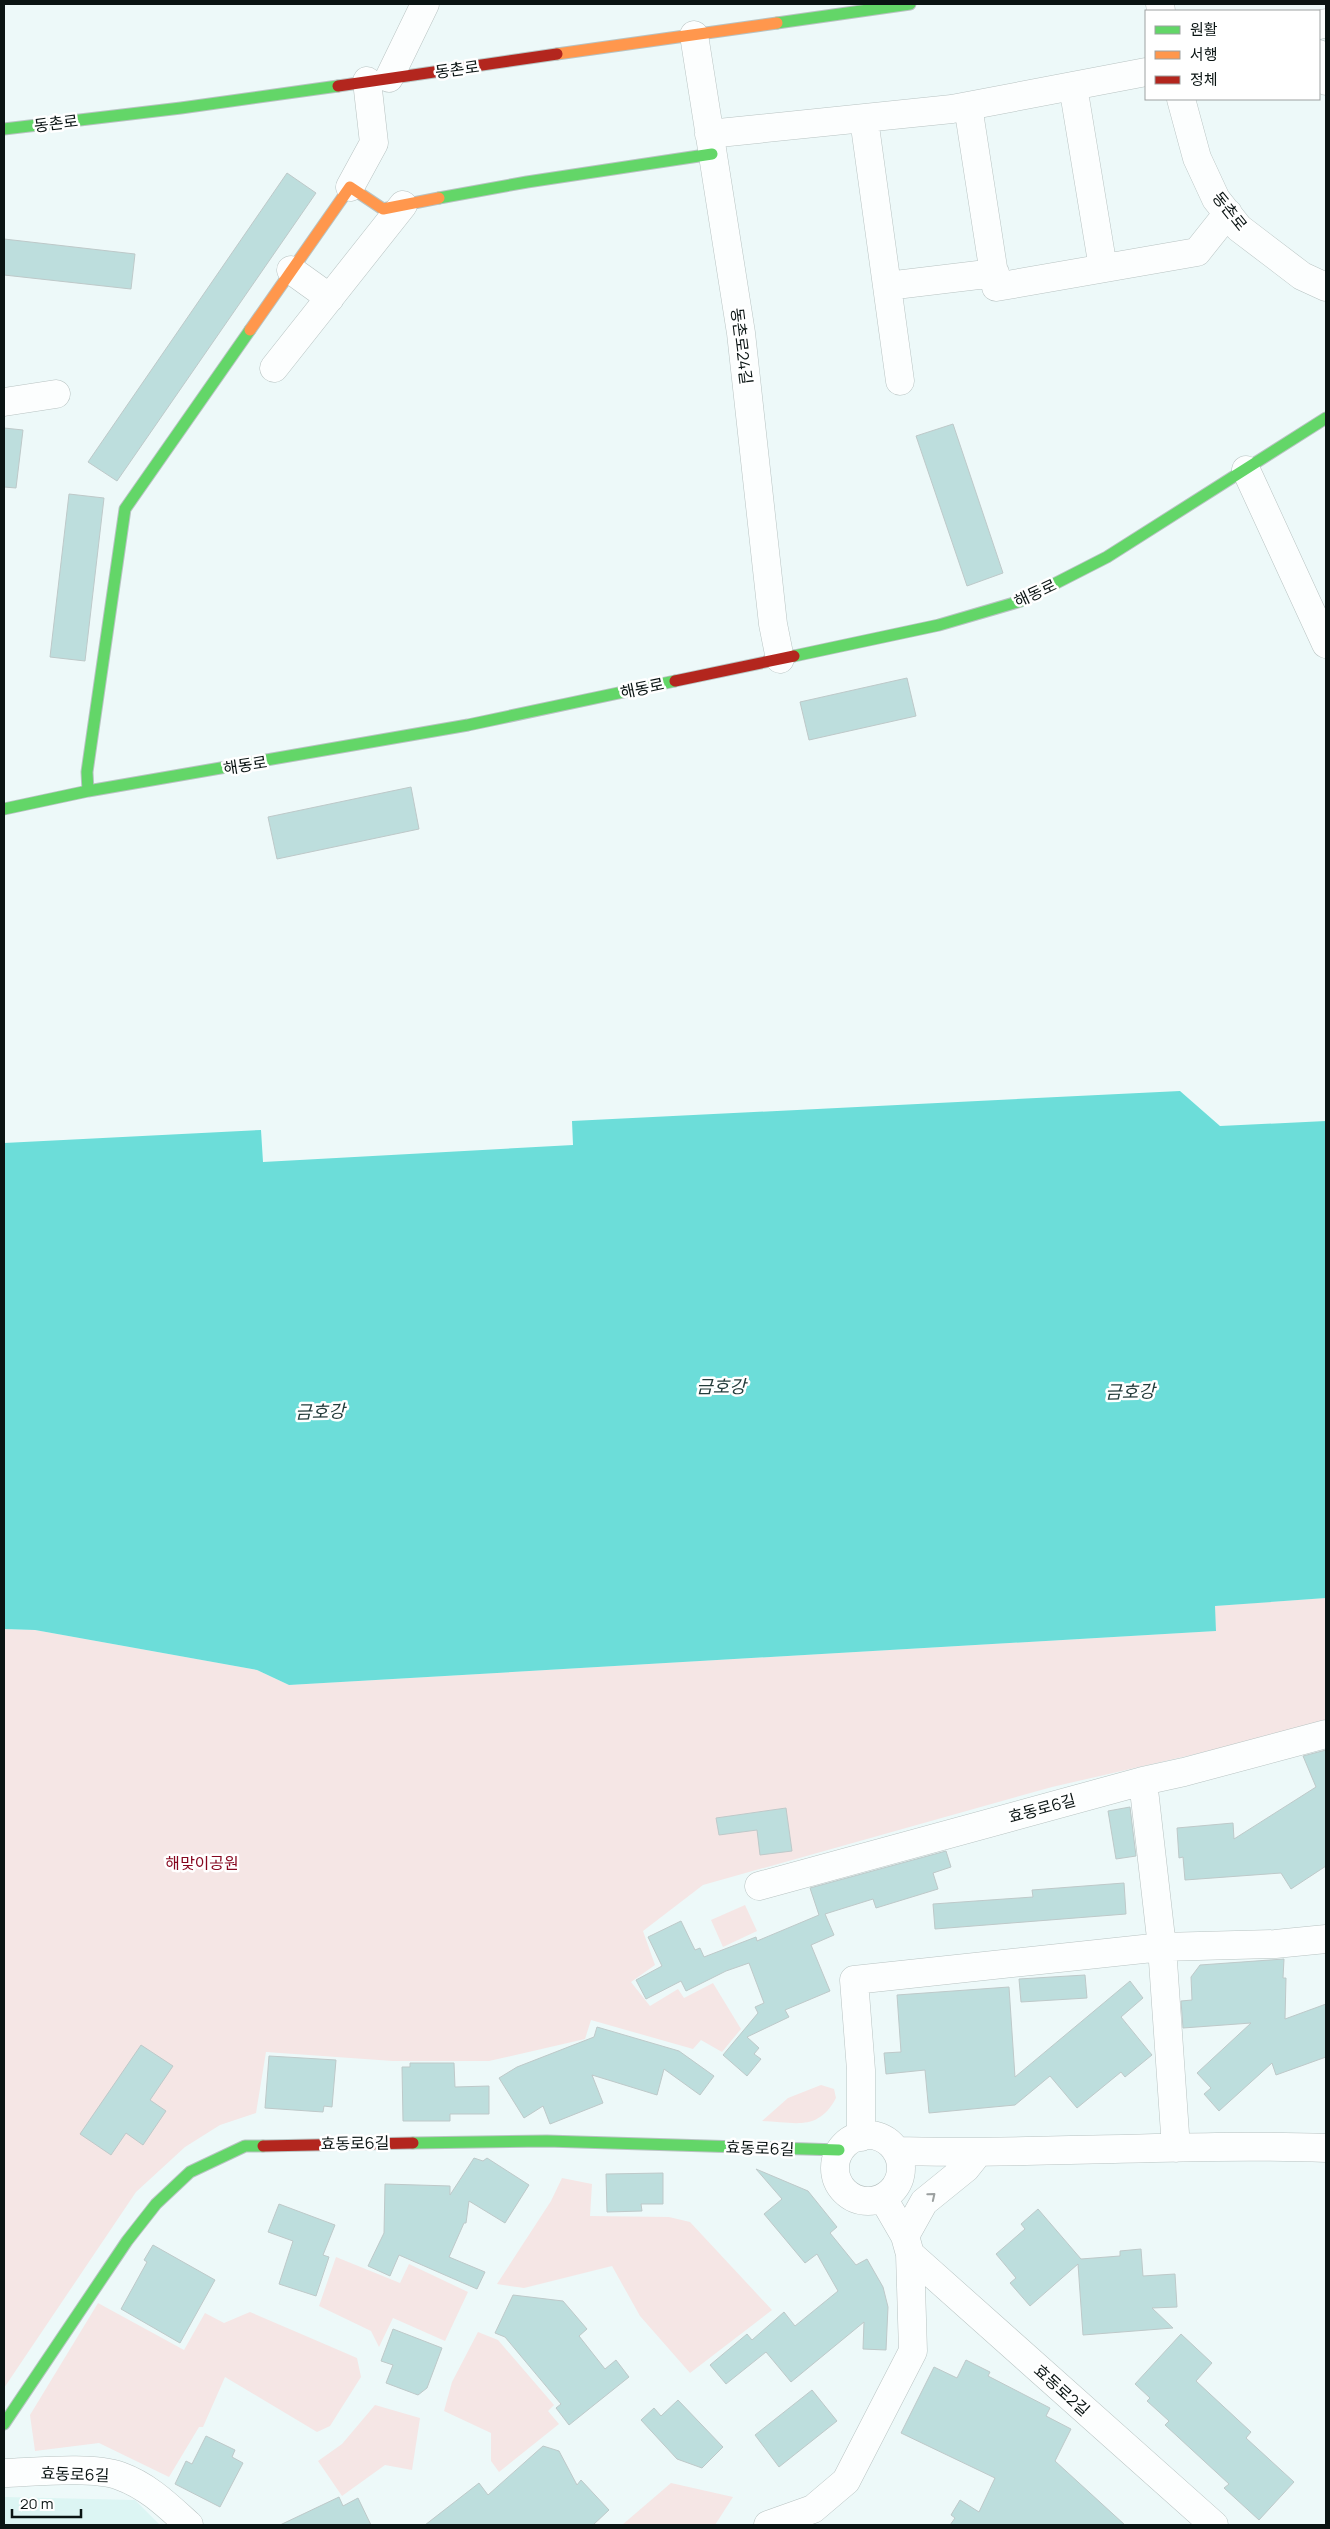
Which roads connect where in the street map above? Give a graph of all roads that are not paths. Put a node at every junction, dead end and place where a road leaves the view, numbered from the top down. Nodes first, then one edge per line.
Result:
1 (425, 4) edge
2 (910, 4) edge
3 (826, 10) edge
4 (694, 34) junction
5 (1320, 58) edge
6 (1145, 72) edge
7 (378, 80) junction
8 (1326, 80) edge
9 (1073, 86) junction
10 (1181, 100) edge
11 (968, 106) junction
12 (864, 119) junction
13 (4, 129) edge
14 (711, 144) junction
15 (350, 187) junction
16 (403, 205) junction
17 (1228, 213) junction
18 (1103, 268) junction
19 (292, 270) junction
20 (995, 274) junction
21 (887, 286) junction
22 (1326, 286) edge
23 (330, 298) junction
24 (274, 368) dead end
25 (900, 381) dead end
26 (56, 394) dead end
27 (4, 402) edge
28 (1326, 418) edge
29 (1246, 470) junction
30 (1326, 644) edge
31 (780, 659) junction
32 (88, 791) junction
33 (4, 809) edge
34 (1326, 1734) edge
35 (1143, 1781) junction
36 (758, 1886) dead end
37 (1326, 1939) edge
38 (1162, 1947) junction
39 (850, 2143) junction
40 (1176, 2148) junction
41 (1326, 2148) edge
42 (896, 2151) junction
43 (978, 2153) junction
44 (883, 2198) junction
45 (907, 2245) junction
46 (4, 2424) edge
47 (4, 2472) edge
48 (189, 2525) edge
49 (768, 2525) edge
50 (1214, 2525) edge

1 - 7 street
2 - 3 street, 동촌로
3 - 4 street, 동촌로
4 - 7 street, 동촌로
4 - 14 street, 동촌로24길
5 - 8 street
6 - 9 street
7 - 13 street, 동촌로
7 - 15 street
9 - 11 street
9 - 18 street
10 - 17 street, 동촌로
11 - 12 street
11 - 20 street
12 - 14 street
12 - 21 street
14 - 16 street
14 - 31 street, 동촌로24길
15 - 16 street
15 - 19 street
16 - 23 street
17 - 18 street
17 - 22 street, 동촌로
18 - 20 street
19 - 23 street
19 - 32 street
20 - 21 street
21 - 25 street
23 - 24 street
26 - 27 street
28 - 29 street, 해동로
29 - 30 street
29 - 31 street, 해동로
31 - 32 street, 해동로
32 - 33 street, 해동로
34 - 35 street, 효동로6길
35 - 36 street, 효동로6길
35 - 38 street
37 - 38 street
38 - 39 street
38 - 40 street
39 - 42 street
39 - 44 street
39 - 46 street, 효동로6길
40 - 41 street
40 - 43 street
42 - 43 street
42 - 44 street
45 -> 43 street
44 - 45 street
45 - 49 street
45 - 50 street, 효동로2길
47 - 48 street, 효동로6길

